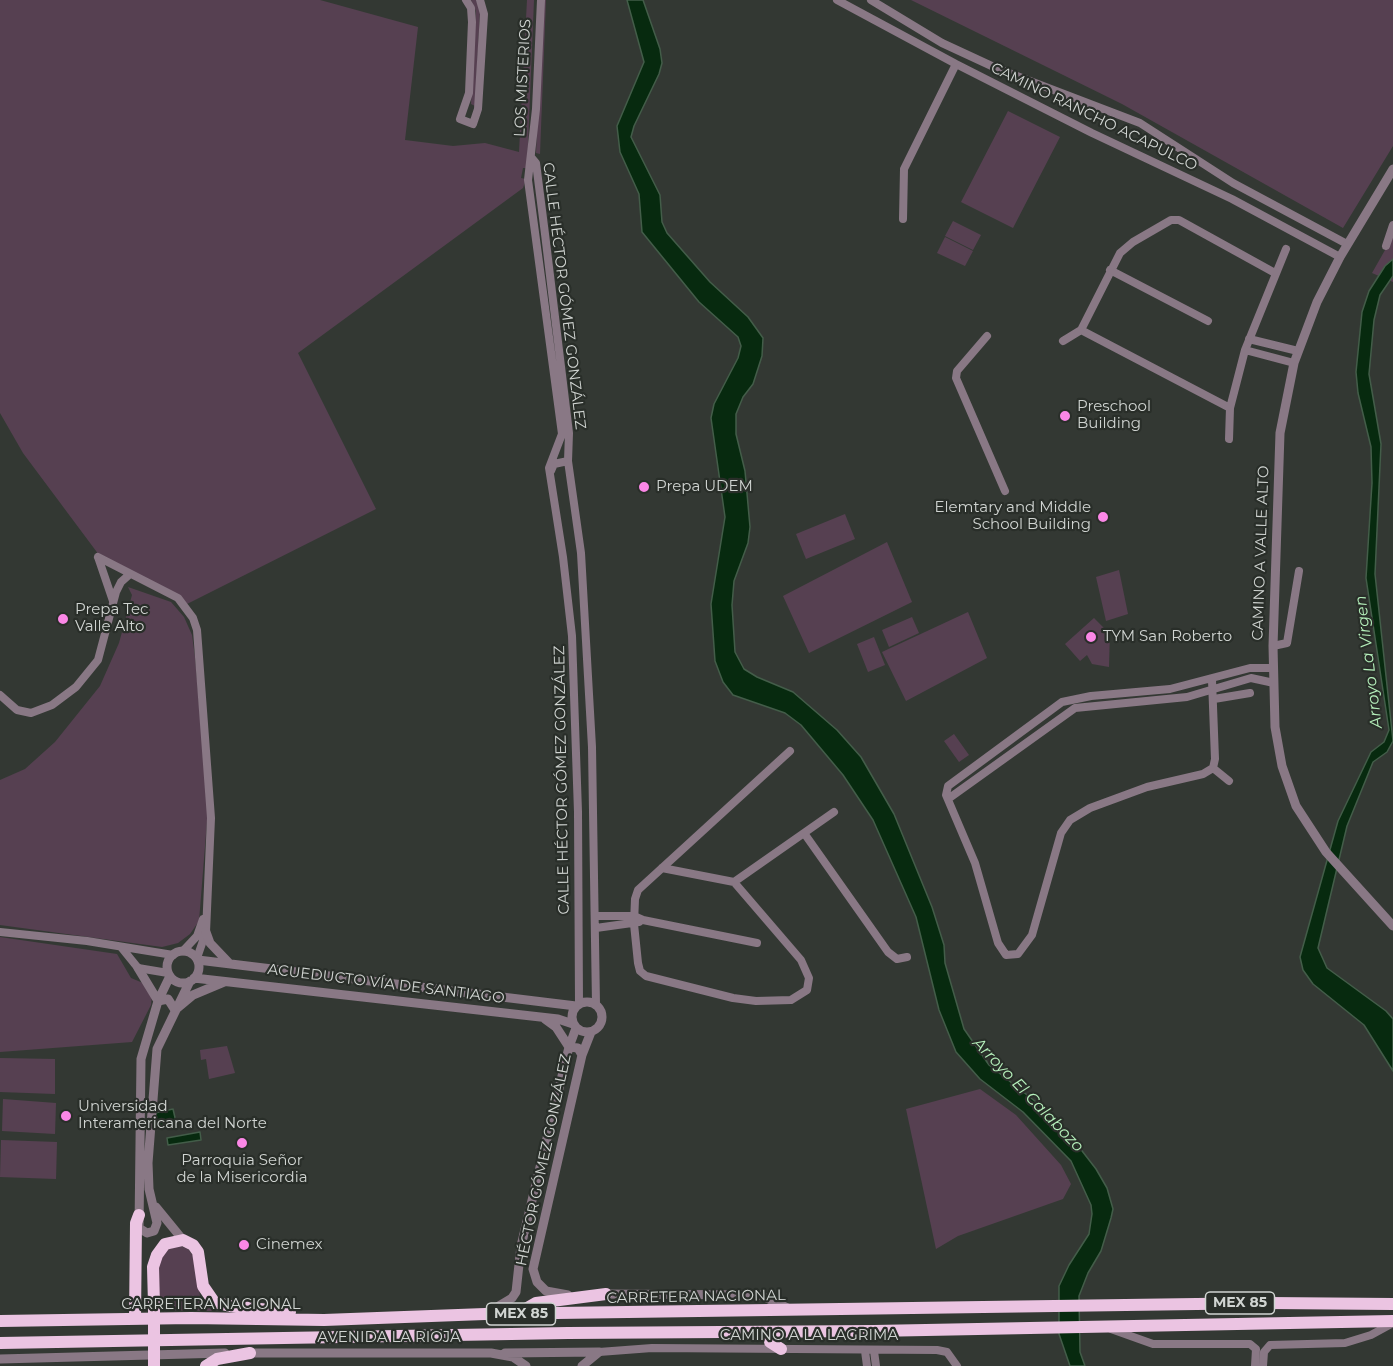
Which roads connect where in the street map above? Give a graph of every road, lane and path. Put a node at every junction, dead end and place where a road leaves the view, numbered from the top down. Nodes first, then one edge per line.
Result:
1 (466, 0) edge
2 (480, 0) edge
3 (541, 0) edge
4 (837, 0) edge
5 (871, 0) edge
6 (956, 64) junction
7 (531, 157) junction
8 (1393, 169) edge
9 (903, 219) dead end
10 (543, 223) junction
11 (533, 224) junction
12 (1393, 225) edge
13 (1347, 244) junction
14 (1386, 246) dead end
15 (1286, 249) dead end
16 (1340, 257) junction
17 (1110, 270) junction
18 (1275, 273) junction
19 (1208, 321) dead end
20 (1081, 330) junction
21 (987, 336) dead end
22 (1249, 339) junction
23 (1063, 341) dead end
24 (1245, 350) junction
25 (1298, 351) junction
26 (1294, 363) junction
27 (1230, 408) junction
28 (565, 433) junction
29 (1229, 439) dead end
30 (568, 461) junction
31 (551, 476) junction
32 (1005, 491) dead end
33 (1299, 571) dead end
34 (130, 574) junction
35 (113, 601) junction
36 (1272, 646) junction
37 (1250, 668) junction
38 (1274, 668) junction
39 (1251, 678) junction
40 (1212, 680) junction
41 (1274, 683) junction
42 (1213, 689) junction
43 (1142, 691) junction
44 (1250, 693) dead end
45 (0, 695) edge
46 (1214, 699) junction
47 (1142, 701) junction
48 (1062, 702) junction
49 (1066, 712) junction
50 (1006, 744) junction
51 (790, 751) dead end
52 (1012, 752) junction
53 (1213, 768) junction
54 (1229, 781) dead end
55 (948, 799) junction
56 (592, 810) junction
57 (578, 812) junction
58 (834, 812) dead end
59 (804, 833) junction
60 (662, 868) junction
61 (734, 882) junction
62 (205, 909) junction
63 (595, 916) junction
64 (618, 916) junction
65 (634, 920) junction
66 (619, 926) junction
67 (1393, 926) edge
68 (596, 928) junction
69 (0, 932) edge
70 (206, 932) junction
71 (757, 943) dead end
72 (121, 947) junction
73 (183, 951) junction
74 (173, 955) junction
75 (907, 957) dead end
76 (198, 959) junction
77 (230, 964) junction
78 (138, 968) junction
79 (169, 975) junction
80 (192, 979) junction
81 (229, 981) junction
82 (158, 1001) junction
83 (577, 1004) junction
84 (596, 1005) junction
85 (175, 1010) junction
86 (543, 1018) junction
87 (574, 1026) junction
88 (591, 1032) junction
89 (569, 1047) junction
90 (582, 1055) junction
91 (149, 1189) junction
92 (139, 1215) junction
93 (183, 1240) junction
94 (606, 1294) junction
95 (1393, 1304) edge
96 (794, 1311) junction
97 (485, 1314) junction
98 (517, 1314) junction
99 (135, 1319) junction
100 (324, 1320) junction
101 (0, 1321) edge
102 (1393, 1322) edge
103 (1095, 1326) junction
104 (776, 1332) junction
105 (0, 1343) edge
106 (1250, 1344) junction
107 (1270, 1345) junction
108 (781, 1349) junction
109 (869, 1351) junction
110 (599, 1352) junction
111 (250, 1353) junction
112 (491, 1353) junction
113 (0, 1359) edge
114 (154, 1366) edge
115 (206, 1366) edge
116 (526, 1366) edge
117 (582, 1366) edge
118 (867, 1366) edge
119 (876, 1366) edge
120 (957, 1366) edge
121 (1255, 1366) edge
122 (1263, 1366) edge

1 - 2 street
3 - 7 street, LOS MISTERIOS
4 - 6 street, CAMINO RANCHO ACAPULCO
5 - 13 street
6 - 9 street
6 - 16 street, CAMINO RANCHO ACAPULCO
7 - 10 street, CALLE HÉCTOR GÓMEZ GONZÁLEZ
7 - 11 street, CALLE HÉCTOR GÓMEZ GONZÁLEZ
8 - 13 street, CAMINO A VALLE ALTO
10 - 11 street
10 - 28 street, CALLE HÉCTOR GÓMEZ GONZÁLEZ
11 - 28 street, CALLE HÉCTOR GÓMEZ GONZÁLEZ
12 - 14 street
13 - 16 street, CAMINO A VALLE ALTO
15 - 18 street
16 - 25 street, CAMINO A VALLE ALTO
17 - 18 street
17 - 19 street
17 - 20 street
18 - 22 street
20 - 23 street
20 - 27 street
21 - 32 street
22 - 24 street
22 - 25 street
24 - 26 street
24 - 27 street
25 - 26 street, CAMINO A VALLE ALTO
26 - 36 street, CAMINO A VALLE ALTO
27 - 29 street
28 - 30 street, CALLE HÉCTOR GÓMEZ GONZÁLEZ
28 - 31 street, CALLE HÉCTOR GÓMEZ GONZÁLEZ
30 - 31 street
30 - 56 street, CALLE HÉCTOR GÓMEZ GONZÁLEZ
31 - 57 street, CALLE HÉCTOR GÓMEZ GONZÁLEZ
33 - 36 street
34 - 35 street
34 - 35 street
34 - 62 street
35 - 45 street
36 - 38 street, CAMINO A VALLE ALTO
37 - 38 street
37 - 39 street
37 - 40 street
38 - 41 street, CAMINO A VALLE ALTO
39 - 41 street
39 - 42 street
40 - 42 street
40 - 43 street
41 - 67 street, CAMINO A VALLE ALTO
42 - 46 street
42 - 47 street
43 - 47 street
43 - 48 street
44 - 46 street
46 - 53 street
47 - 49 street
48 - 49 street
48 - 50 street
49 - 52 street
50 - 52 street
50 - 55 street
51 - 60 street
52 - 55 street
53 - 54 street
53 - 55 street
56 - 57 street
56 - 63 street, CALLE HÉCTOR GÓMEZ GONZÁLEZ
57 - 83 street, CALLE HÉCTOR GÓMEZ GONZÁLEZ
58 - 59 street
59 - 61 street
59 - 75 street
60 - 61 street
60 - 65 street
61 - 65 street
62 - 70 street
62 - 73 street
63 - 64 street
63 - 68 street, CALLE HÉCTOR GÓMEZ GONZÁLEZ
64 - 65 street
64 - 66 street
65 - 66 street
65 - 71 street
66 - 68 street
68 - 84 street, CALLE HÉCTOR GÓMEZ GONZÁLEZ
69 - 72 street
70 - 76 street
70 - 77 street
72 - 74 street
72 - 78 street
73 - 74 street
73 - 76 street
74 - 79 street
76 - 77 street, ACUEDUCTO VÍA DE SANTIAGO
76 - 80 street
77 - 83 street, ACUEDUCTO VÍA DE SANTIAGO
78 - 79 street
78 - 82 street
79 - 80 street
79 - 82 street
80 - 81 street, ACUEDUCTO VÍA DE SANTIAGO
80 - 85 street
81 - 85 street
81 - 86 street, ACUEDUCTO VÍA DE SANTIAGO
82 - 85 street
82 - 92 street
83 - 84 street
83 - 87 street
84 - 88 street
85 - 91 street
86 - 87 street, ACUEDUCTO VÍA DE SANTIAGO
86 - 89 street
87 - 88 street
87 - 89 street, HÉCTOR GÓMEZ GONZÁLEZ
88 - 90 street, HÉCTOR GÓMEZ GONZÁLEZ
89 - 90 street
89 - 97 street, HÉCTOR GÓMEZ GONZÁLEZ
90 - 94 street, HÉCTOR GÓMEZ GONZÁLEZ
91 - 92 street
91 - 93 street
92 - 99 highway
93 - 100 highway
93 - 114 highway, bridge
94 - 96 street, HÉCTOR GÓMEZ GONZÁLEZ
94 - 98 highway
95 - 96 highway, CARRETERA NACIONAL / MEX 85
96 - 98 highway, CARRETERA NACIONAL / MEX 85
97 - 98 highway, CARRETERA NACIONAL / MEX 85
97 - 100 highway, CARRETERA NACIONAL / MEX 85
99 - 100 highway, CARRETERA NACIONAL / MEX 85
99 - 101 highway, CARRETERA NACIONAL / MEX 85
102 - 103 highway, MEX 85
102 - 107 street
103 - 104 highway, MEX 85
103 - 106 street
104 - 105 highway, MEX 85
104 - 108 highway
106 - 107 street
106 - 121 street
107 - 122 street
108 - 109 street, CAMINO A LA LAGRIMA
108 - 110 street, CAMINO A LA LAGRIMA
109 - 118 street
109 - 119 street
109 - 120 street, CAMINO A LA LAGRIMA
110 - 112 street
110 - 117 street
111 - 112 street, AVENIDA LA RIOJA
111 - 113 street, AVENIDA LA RIOJA
111 - 115 highway
112 - 116 street, AVENIDA LA RIOJA

